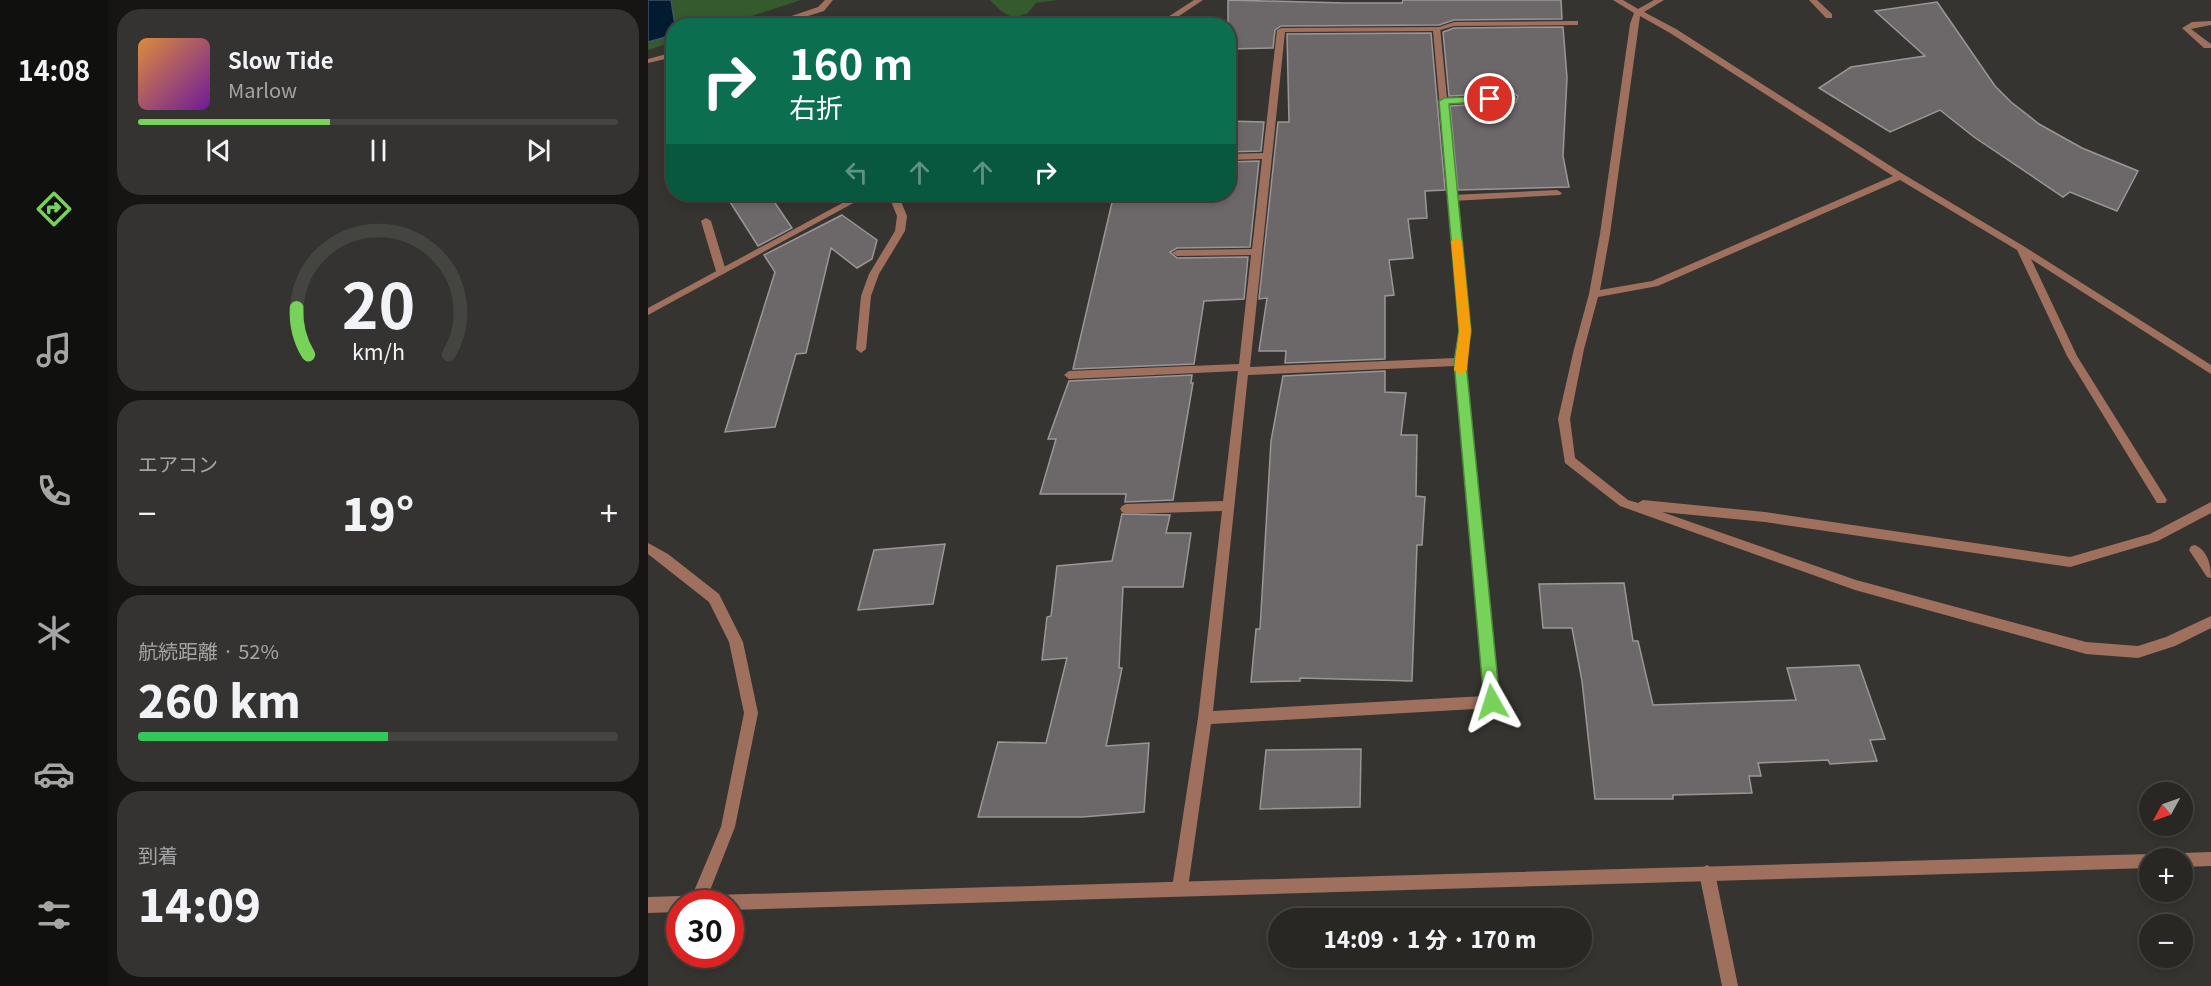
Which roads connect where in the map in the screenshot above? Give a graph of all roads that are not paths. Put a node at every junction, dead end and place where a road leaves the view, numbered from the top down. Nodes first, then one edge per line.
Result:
1 (829, 0) edge
2 (1199, 0) edge
3 (1617, 0) edge
4 (1660, 0) edge
5 (1813, 0) edge
6 (1638, 12) junction
7 (1829, 16) dead end
8 (792, 18) edge
9 (1171, 18) edge
10 (1575, 23) dead end
11 (2211, 23) edge
12 (1437, 29) junction
13 (2211, 46) edge
14 (666, 56) edge
15 (648, 61) edge
16 (1513, 98) dead end
17 (1444, 101) junction
18 (1267, 156) junction
19 (1236, 157) edge
20 (1900, 176) junction
21 (1557, 193) dead end
22 (1452, 198) junction
23 (852, 201) edge
24 (896, 201) edge
25 (706, 221) dead end
26 (2022, 249) junction
27 (1257, 252) junction
28 (1177, 253) dead end
29 (721, 271) junction
30 (1594, 294) junction
31 (648, 312) edge
32 (861, 349) dead end
33 (1460, 362) junction
34 (1245, 369) junction
35 (2211, 370) edge
36 (1069, 375) dead end
37 (2161, 500) dead end
38 (1624, 503) junction
39 (1229, 506) junction
40 (2211, 507) edge
41 (1126, 509) dead end
42 (648, 548) edge
43 (2194, 550) dead end
44 (2211, 573) edge
45 (2211, 622) edge
46 (1204, 718) junction
47 (2211, 859) edge
48 (2193, 860) edge
49 (2139, 861) edge
50 (1707, 873) junction
51 (1180, 888) junction
52 (702, 890) edge
53 (744, 902) edge
54 (666, 904) edge
55 (648, 905) edge
56 (1730, 986) edge

1 - 8 street
2 - 9 street
3 - 6 street
4 - 6 street
5 - 7 street
6 - 20 street
6 - 30 street
10 - 12 street
11 - 13 street
12 - 17 street
12 - 18 street
14 - 15 street
16 - 17 street
17 - 22 street
18 - 19 street
18 - 27 street
20 - 26 street
20 - 30 street
21 - 22 street
22 - 33 street
23 - 29 street
24 - 32 street
25 - 29 street
26 - 35 street
26 - 37 street
27 - 28 street
27 - 34 street
29 - 31 street
30 - 38 street
33 - 34 street
33 - 46 street
34 - 36 street
34 - 39 street
38 - 40 street
38 - 45 street
39 - 41 street
39 - 46 street
42 - 52 street
43 - 44 street
46 - 51 street
47 - 48 street
49 - 50 street
50 - 51 street
50 - 56 street
51 - 53 street
54 - 55 street

